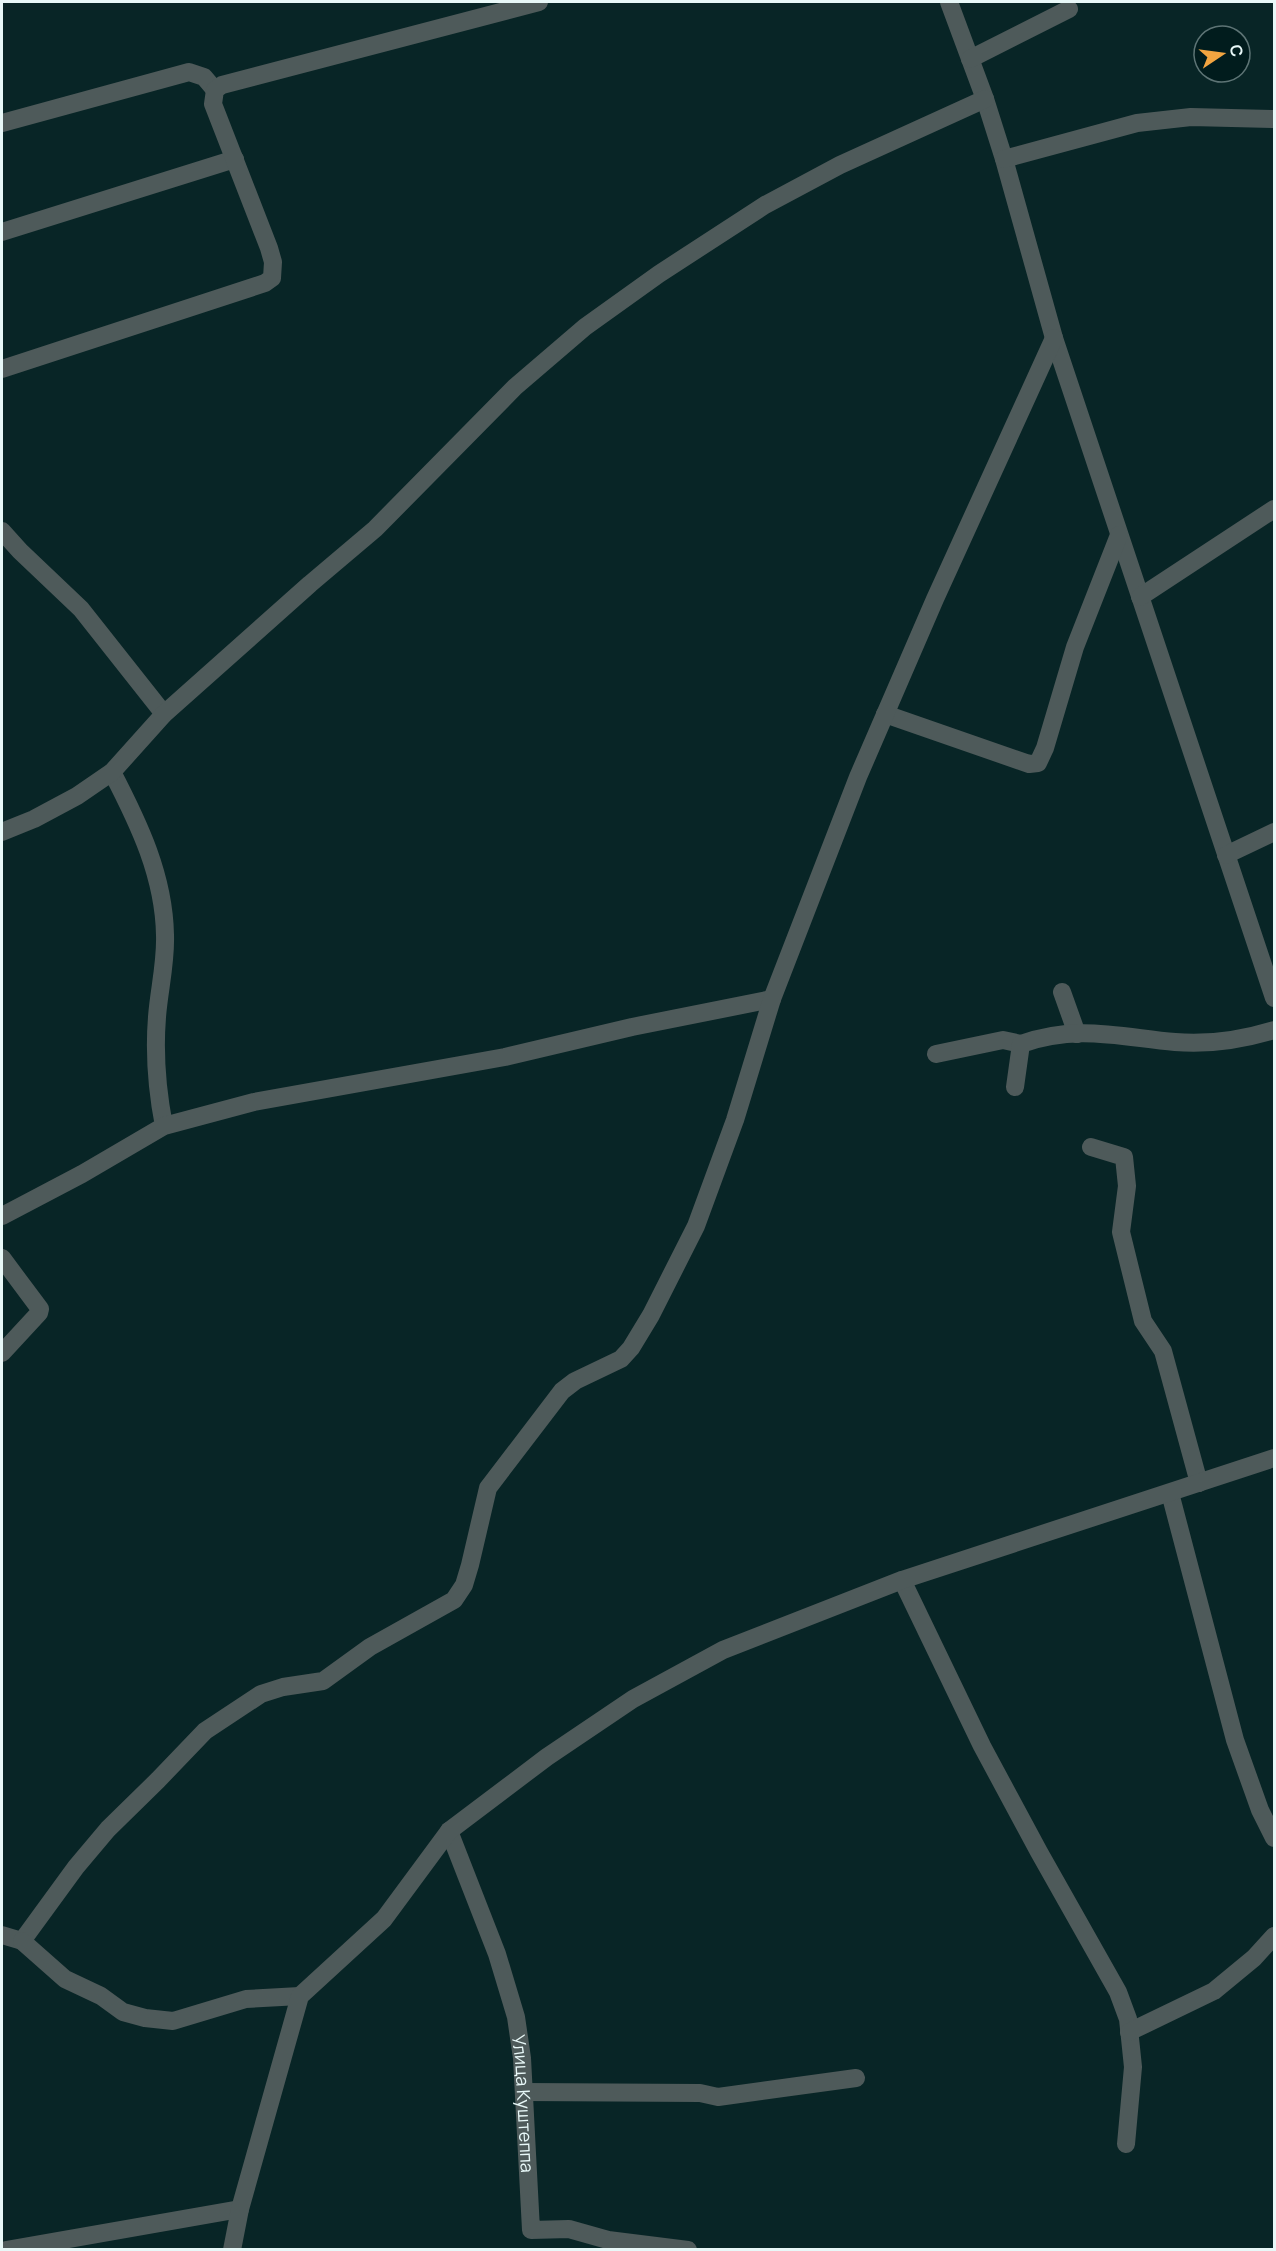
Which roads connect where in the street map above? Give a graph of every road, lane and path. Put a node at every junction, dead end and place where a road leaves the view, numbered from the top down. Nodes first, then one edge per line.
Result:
1 (539, 2) edge
2 (949, 2) edge
3 (1069, 9) dead end
4 (970, 59) junction
5 (215, 90) junction
6 (985, 99) junction
7 (1275, 119) edge
8 (2, 123) edge
9 (235, 159) junction
10 (1004, 159) junction
11 (2, 232) edge
12 (1054, 338) junction
13 (2, 369) edge
14 (1275, 509) edge
15 (2, 531) edge
16 (1119, 535) junction
17 (1140, 597) junction
18 (164, 714) junction
19 (885, 714) junction
20 (112, 772) junction
21 (2, 832) edge
22 (1275, 832) edge
23 (1226, 855) junction
24 (1062, 992) dead end
25 (1275, 998) edge
26 (772, 999) junction
27 (1275, 1030) edge
28 (1077, 1034) junction
29 (1022, 1044) junction
30 (936, 1054) dead end
31 (1016, 1087) dead end
32 (165, 1126) junction
33 (1091, 1147) dead end
34 (2, 1216) edge
35 (2, 1258) edge
36 (2, 1353) edge
37 (1275, 1458) edge
38 (1199, 1484) junction
39 (1170, 1493) junction
40 (902, 1580) junction
41 (449, 1831) junction
42 (1275, 1838) edge
43 (2, 1935) edge
44 (1275, 1936) edge
45 (22, 1941) junction
46 (300, 1996) junction
47 (1129, 2032) junction
48 (856, 2078) dead end
49 (524, 2092) junction
50 (1126, 2144) dead end
51 (240, 2209) junction
52 (6, 2250) edge
53 (232, 2250) edge
54 (688, 2250) edge

1 - 5 street
2 - 4 street
3 - 4 street
4 - 6 street
5 - 8 street
5 - 9 street
6 - 10 street
6 - 18 street
7 - 10 street
9 - 11 street
9 - 13 street
10 - 12 street
12 - 16 street
12 - 19 street
14 - 17 street
15 - 18 street
16 - 17 street
16 - 19 street
17 - 23 street
18 - 20 street
19 - 26 street
20 - 21 street
20 - 32 street
22 - 23 street
23 - 25 street
24 - 28 street
26 - 32 street
26 - 45 street
27 - 28 street
28 - 29 street
29 - 30 street
29 - 31 street
32 - 34 street
33 - 38 street
35 - 36 street
37 - 38 street
38 - 39 street
39 - 40 street
39 - 42 street
40 - 41 street
40 - 47 street
41 - 46 street
41 - 49 street, Улица Куштеппа
43 - 45 street
44 - 47 street
45 - 46 street
46 - 51 street
47 - 50 street
48 - 49 street
49 - 54 street, Улица Куштеппа
51 - 52 street
51 - 53 street

